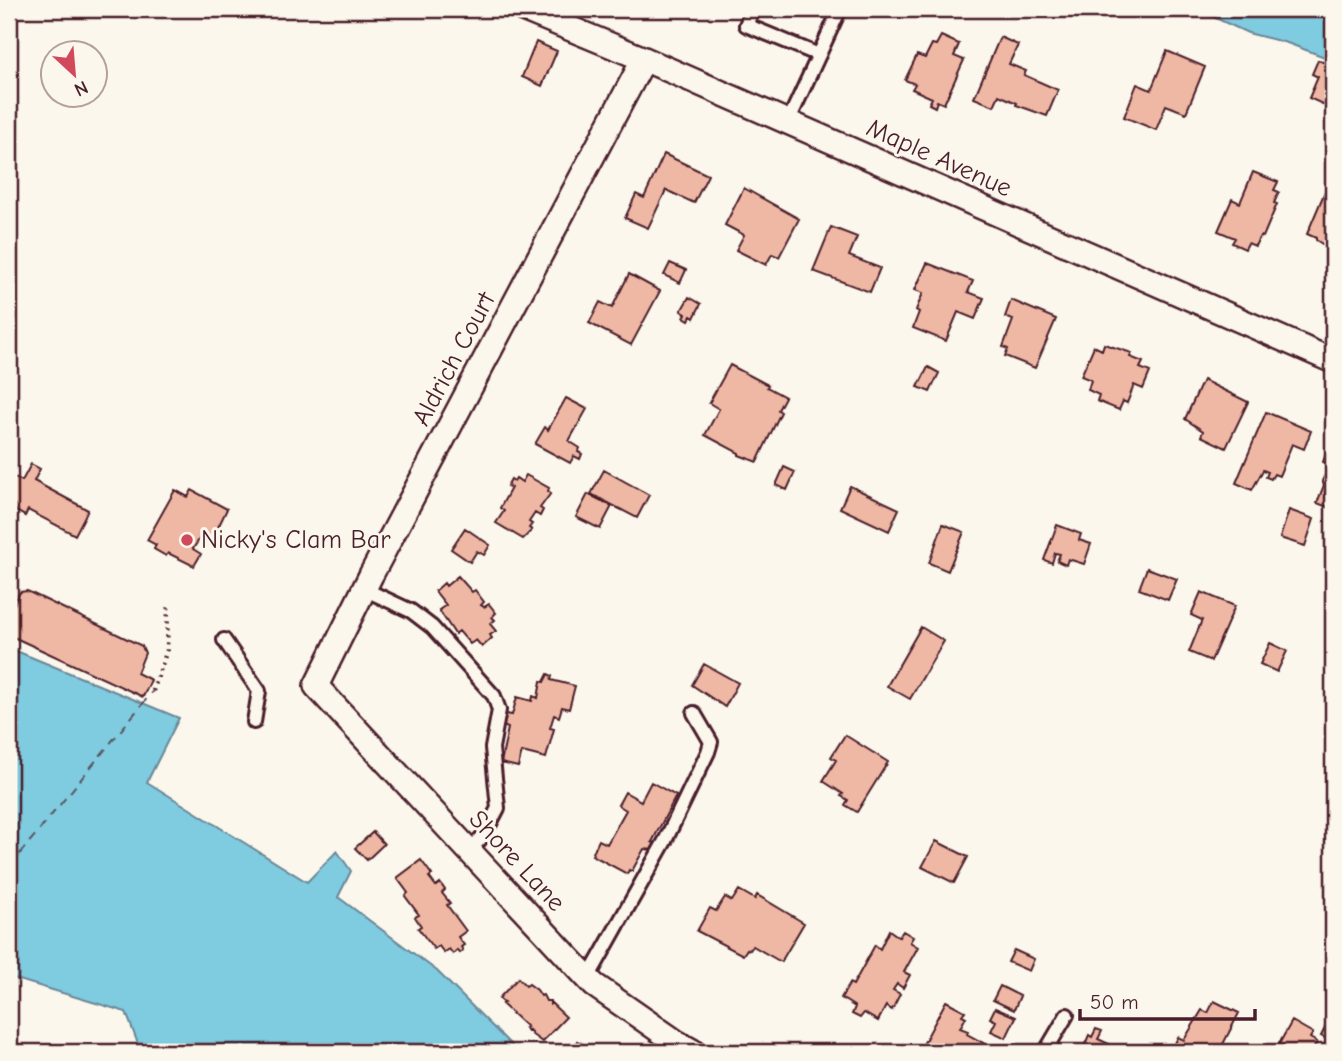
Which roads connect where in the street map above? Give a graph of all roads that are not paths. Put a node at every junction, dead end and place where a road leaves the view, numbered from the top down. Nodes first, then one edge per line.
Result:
1 (523, 9) edge
2 (753, 9) edge
3 (840, 9) edge
4 (819, 55) junction
5 (644, 59) junction
6 (788, 122) junction
7 (1333, 361) edge
8 (364, 589) junction
9 (224, 640) dead end
10 (316, 686) joint
11 (694, 713) dead end
12 (254, 722) dead end
13 (469, 851) junction
14 (588, 978) junction
15 (1067, 1016) dead end
16 (694, 1052) edge
17 (1045, 1052) edge

1 - 5 street, Maple Avenue
2 - 4 lane
3 - 4 lane
4 - 6 lane
5 - 6 street, Maple Avenue
5 - 8 street, Aldrich Court
6 - 7 street, Maple Avenue
8 - 10 street, Aldrich Court
8 - 13 lane
9 - 12 lane
10 - 13 street, Shore Lane
11 - 14 lane
13 - 14 street, Shore Lane
14 - 16 street, Shore Lane
15 - 17 lane

